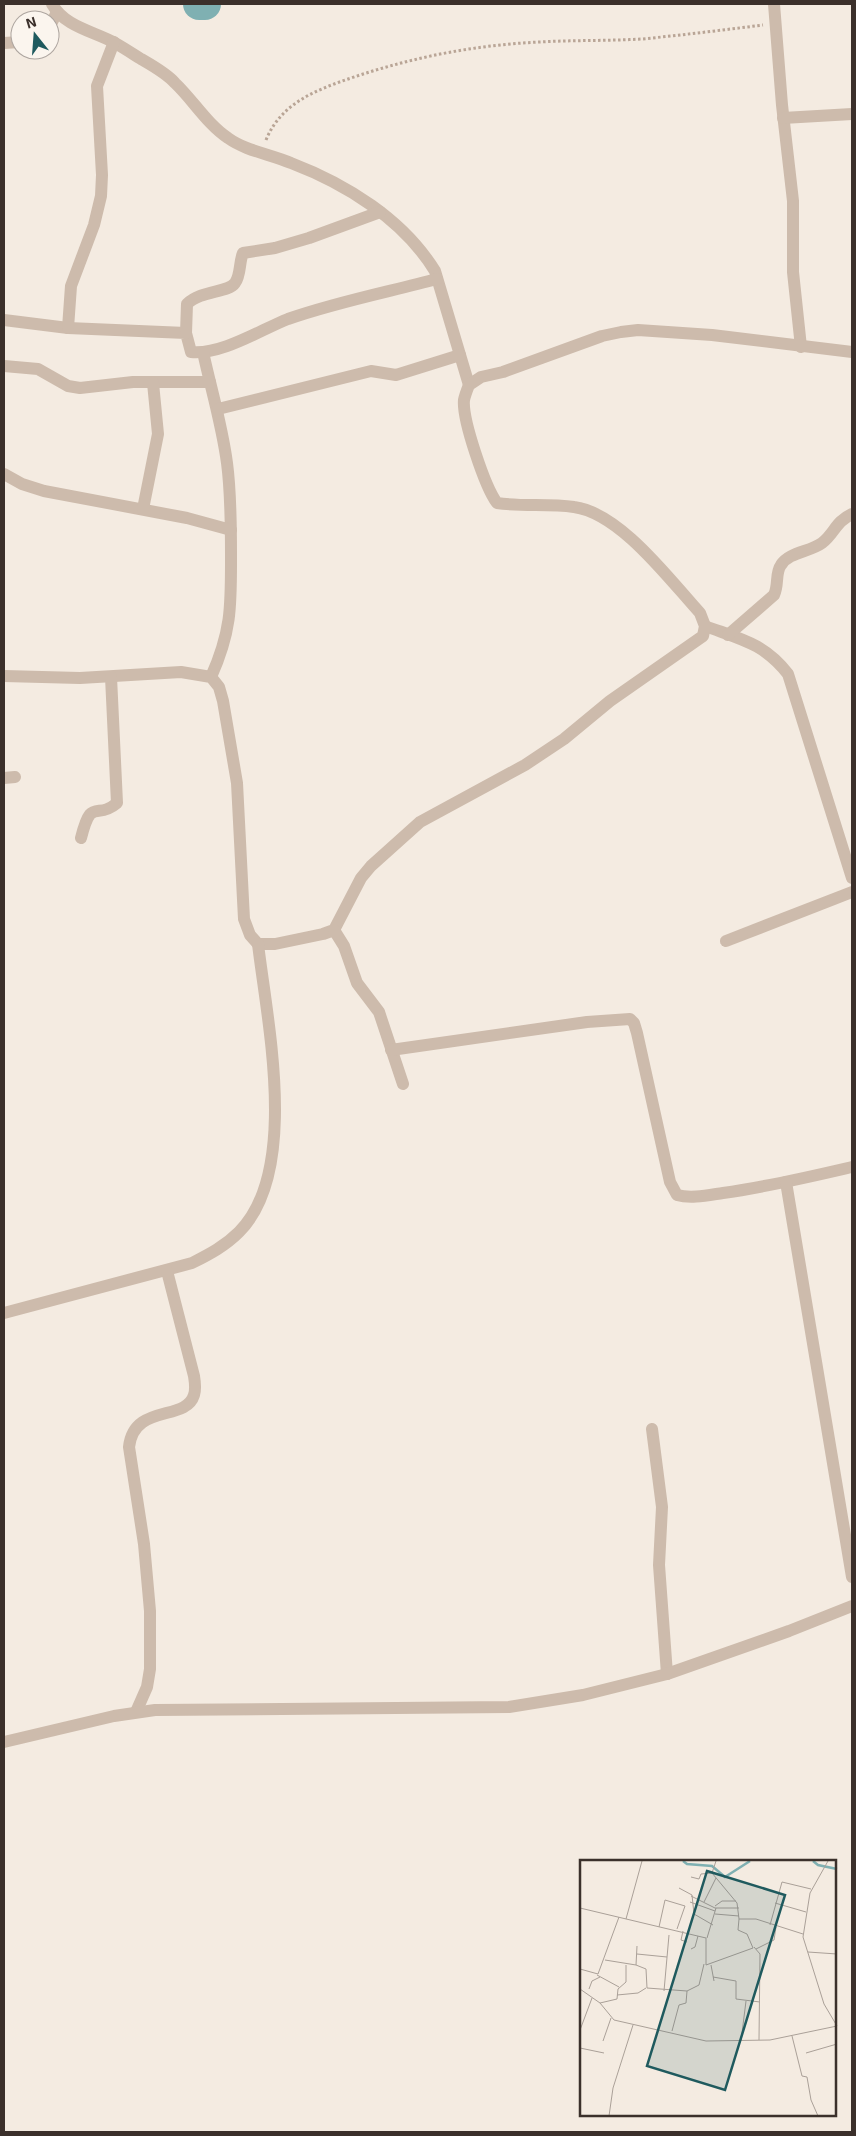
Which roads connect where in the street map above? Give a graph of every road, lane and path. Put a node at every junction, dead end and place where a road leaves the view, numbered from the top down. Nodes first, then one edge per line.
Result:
1 (774, 4) edge
2 (54, 8) edge
3 (774, 24) junction
4 (114, 42) junction
5 (852, 114) edge
6 (783, 118) junction
7 (261, 152) junction
8 (380, 212) junction
9 (437, 279) junction
10 (4, 320) edge
11 (68, 328) junction
12 (186, 333) junction
13 (801, 347) junction
14 (203, 352) junction
15 (852, 352) edge
16 (460, 355) junction
17 (4, 366) edge
18 (153, 382) junction
19 (210, 382) junction
20 (469, 385) junction
21 (218, 409) junction
22 (4, 474) edge
23 (143, 509) junction
24 (852, 514) edge
25 (230, 530) junction
26 (704, 626) junction
27 (728, 635) junction
28 (4, 676) edge
29 (111, 677) junction
30 (211, 677) junction
31 (81, 838) dead end
32 (852, 878) edge
33 (852, 892) edge
34 (334, 930) junction
35 (726, 941) dead end
36 (258, 944) junction
37 (391, 1050) junction
38 (403, 1084) dead end
39 (852, 1167) edge
40 (786, 1182) junction
41 (167, 1271) junction
42 (4, 1313) edge
43 (652, 1429) dead end
44 (852, 1577) edge
45 (852, 1606) edge
46 (667, 1674) junction
47 (136, 1712) junction
48 (4, 1742) edge

1 - 3 street
2 - 4 street
3 - 6 street
3 - 7 path
4 - 7 street
4 - 11 street
5 - 6 street
6 - 13 street
7 - 8 street
8 - 9 street
8 - 12 street
9 - 14 street
9 - 16 street
10 - 11 street
11 - 12 street
12 - 14 street
13 - 15 street
13 - 20 street
14 - 19 street
16 - 20 street
16 - 21 street
17 - 18 street
18 - 19 street
18 - 23 street
19 - 21 street
20 - 26 street
21 - 25 street
22 - 23 street
23 - 25 street
24 - 27 street
25 - 30 street
26 - 27 street
26 - 34 street
27 - 32 street
28 - 29 street
29 - 30 street
29 - 31 street
30 - 36 street
33 - 35 street
34 - 36 street
34 - 37 street
36 - 41 street
37 - 38 street
37 - 40 street
39 - 40 street
40 - 44 street
41 - 42 street
41 - 47 street
43 - 46 street
45 - 46 street
46 - 47 street
47 - 48 street

